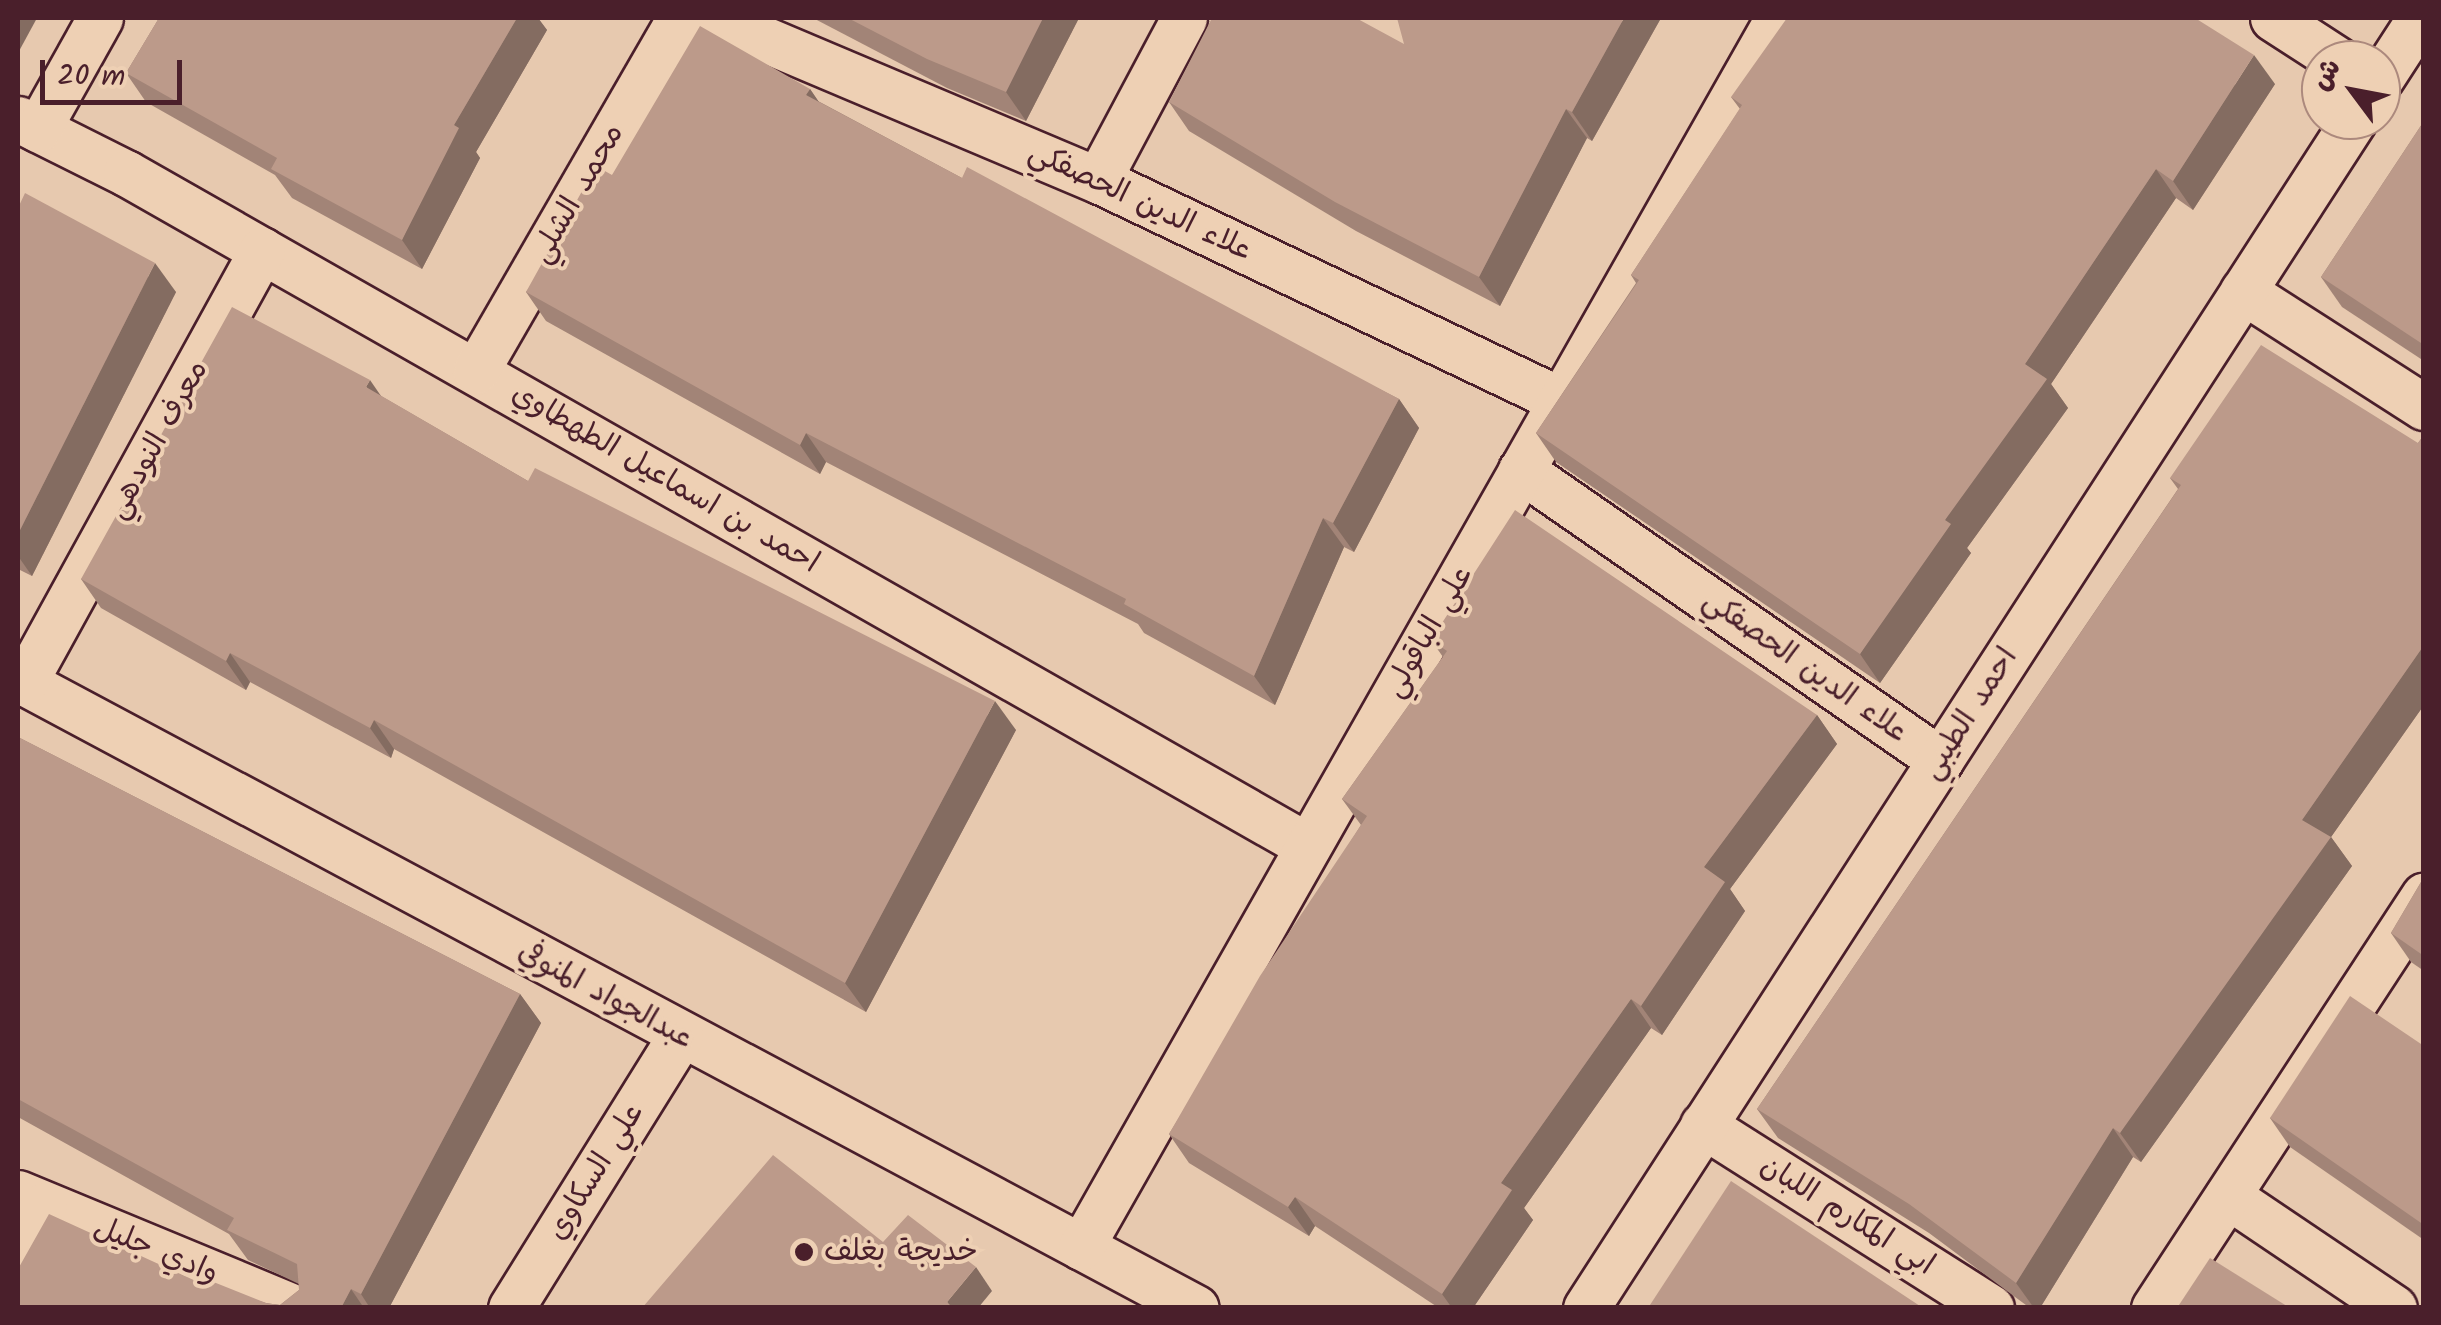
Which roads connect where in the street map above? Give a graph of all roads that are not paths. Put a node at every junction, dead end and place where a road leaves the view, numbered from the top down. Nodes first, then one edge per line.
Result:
1 (100, 18) edge
2 (680, 18) edge
3 (714, 18) edge
4 (1184, 18) edge
5 (1778, 18) edge
6 (2273, 18) edge
7 (2420, 18) edge
8 (2307, 40) edge
9 (2401, 47) edge
10 (28, 124) edge
11 (2341, 140) edge
12 (1098, 180) junction
13 (262, 250) junction
14 (2243, 291) junction
15 (476, 371) junction
16 (1560, 400) junction
17 (2424, 407) edge
18 (1521, 470) junction
19 (21, 681) edge
20 (1940, 760) junction
21 (1308, 846) junction
22 (2424, 894) edge
23 (680, 1036) junction
24 (1704, 1126) junction
25 (2228, 1196) junction
26 (31, 1199) edge
27 (1080, 1246) junction
28 (18, 1254) edge
29 (296, 1308) edge
30 (511, 1308) edge
31 (1196, 1308) edge
32 (1586, 1308) edge
33 (1991, 1308) edge
34 (2154, 1308) edge
35 (2394, 1308) edge

1 - 10 street
2 - 15 street, محمد الشلي
3 - 12 street, علاء الدين الحصفكي
4 - 12 street
5 - 16 street, علي الباقولي
6 - 8 street
7 - 9 street
10 - 13 street, احمد بن اسماعيل الطهطاوي
11 - 14 street, احمد الطيبي
12 - 16 street, علاء الدين الحصفكي
13 - 15 street, احمد بن اسماعيل الطهطاوي
13 - 19 street, معرف النودهي
14 - 17 street
14 - 20 street, احمد الطيبي
15 - 21 street, احمد بن اسماعيل الطهطاوي
16 - 18 street, علي الباقولي
18 - 20 street, علاء الدين الحصفكي
18 - 21 street, علي الباقولي
19 - 23 street, عبدالجواد المنوفي
20 - 24 street, احمد الطيبي
21 - 27 street, علي الباقولي
22 - 25 street
23 - 27 street, عبدالجواد المنوفي
23 - 30 street, علي السكاوي
24 - 32 street, احمد الطيبي
24 - 33 street, ابي المكارم اللبان
25 - 34 street
25 - 35 street
26 - 28 street
26 - 29 street, وادي جليل
27 - 31 street, عبدالجواد المنوفي

